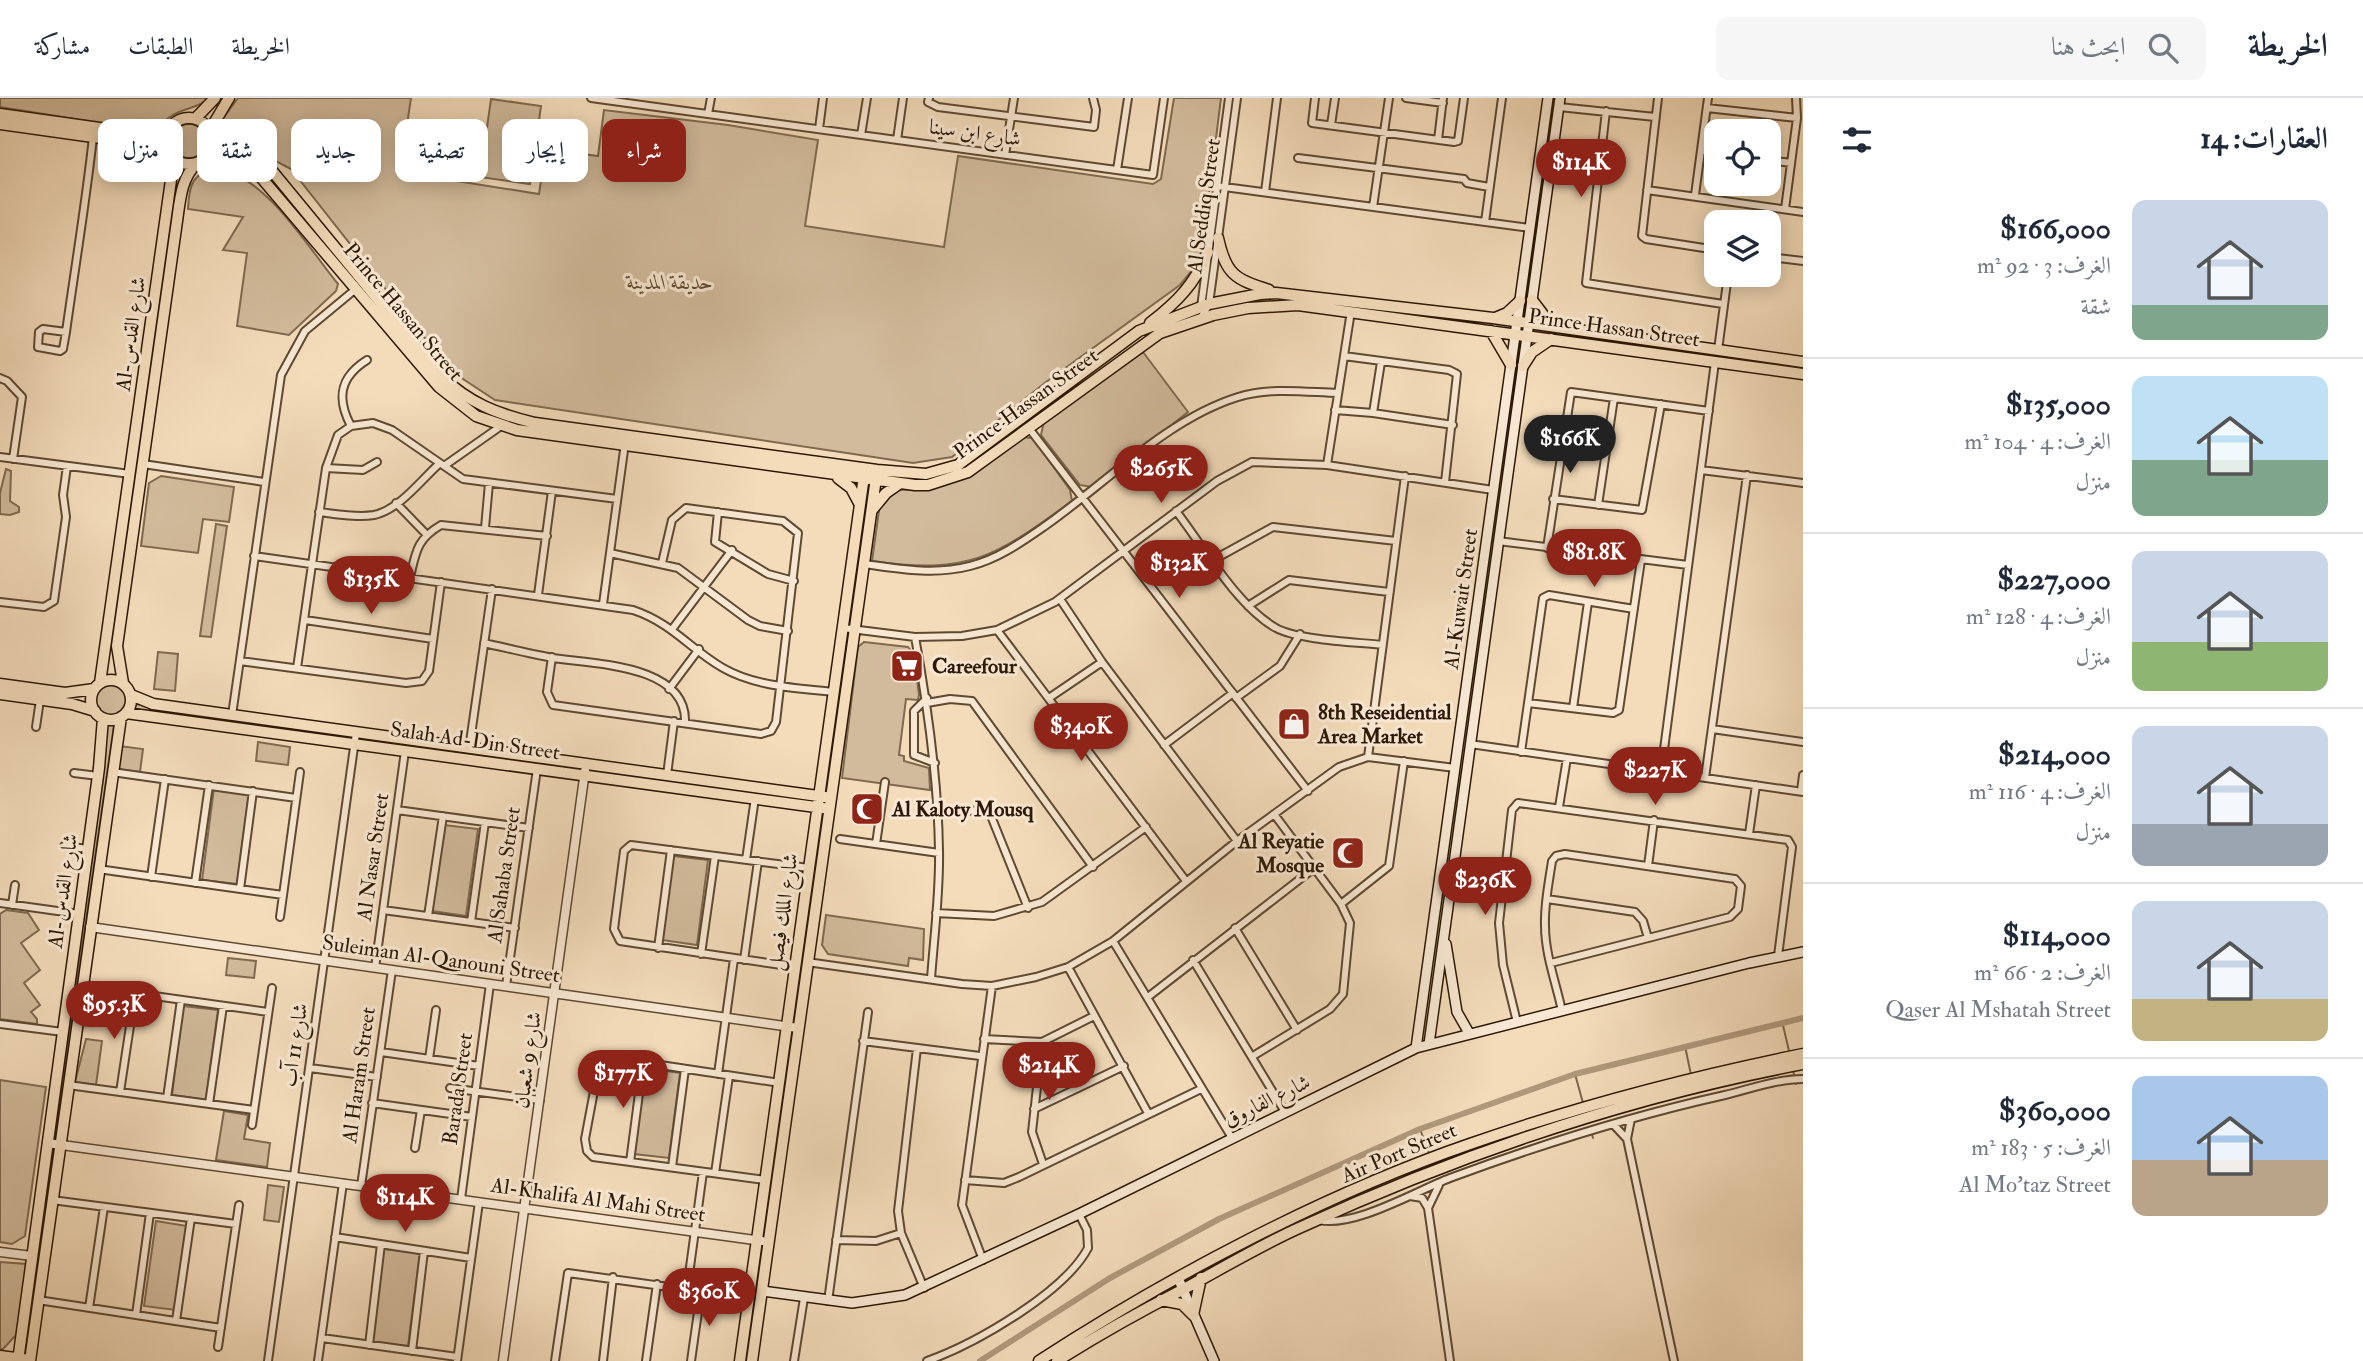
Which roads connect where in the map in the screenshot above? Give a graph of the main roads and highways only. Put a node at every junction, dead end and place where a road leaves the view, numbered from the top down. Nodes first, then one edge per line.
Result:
1 (215, 98) edge
2 (229, 98) edge
3 (1548, 98) edge
4 (1559, 102) edge
5 (0, 114) edge
6 (195, 119) joint
7 (218, 119) edge
8 (183, 120) edge
9 (0, 124) edge
10 (98, 128) edge
11 (98, 138) edge
12 (197, 164) edge
13 (277, 178) edge
14 (171, 182) edge
15 (266, 182) edge
16 (1217, 239) road end
17 (1208, 252) road end
18 (360, 285) junction
19 (1276, 293) junction
20 (1520, 300) junction
21 (1532, 300) junction
22 (1206, 311) junction
23 (1493, 318) junction
24 (1517, 321) junction
25 (1529, 323) junction
26 (1554, 327) junction
27 (1139, 331) junction
28 (1490, 331) junction
29 (1515, 334) junction
30 (1527, 336) junction
31 (1551, 339) junction
32 (155, 341) junction
33 (1803, 362) edge
34 (1511, 365) junction
35 (1523, 366) junction
36 (1803, 374) edge
37 (864, 474) junction
38 (835, 475) junction
39 (877, 476) junction
40 (900, 484) junction
41 (860, 505) junction
42 (872, 510) junction
43 (129, 529) junction
44 (127, 541) junction
45 (1474, 628) junction
46 (1486, 628) junction
47 (123, 683) junction
48 (0, 684) edge
49 (97, 686) junction
50 (0, 694) edge
51 (131, 695) junction
52 (99, 715) junction
53 (124, 715) junction
54 (355, 738) junction
55 (823, 767) junction
56 (796, 793) junction
57 (819, 797) junction
58 (830, 804) junction
59 (818, 808) junction
60 (1445, 926) junction
61 (1803, 952) edge
62 (792, 1027) junction
63 (1469, 1033) junction
64 (1429, 1044) junction
65 (1416, 1048) junction
66 (1803, 1054) edge
67 (1803, 1064) edge
68 (1178, 1278) junction
69 (1201, 1278) junction
70 (1184, 1289) junction
71 (762, 1292) junction
72 (1161, 1300) junction
73 (1193, 1315) junction
74 (22, 1332) junction
75 (32, 1345) junction
76 (0, 1355) edge
77 (18, 1360) edge
78 (31, 1361) edge
79 (42, 1361) edge
80 (740, 1361) edge
81 (752, 1361) edge
82 (1039, 1361) edge
83 (1057, 1361) edge
84 (1214, 1361) edge

1 - 6 main road
2 - 7 main road
3 - 20 main road, Al-Kuwait Street
4 - 21 main road, Al-Kuwait Street
5 - 10 main road
6 - 8 main road
9 - 11 main road
12 - 32 main road, Al-شارع القدس
13 - 18 main road, Prince Hassan Street
14 - 32 main road, Al-شارع القدس
15 - 18 main road, Prince Hassan Street
16 - 19 main road
17 - 27 main road
18 - 37 main road, Prince Hassan Street
18 - 38 main road, Prince Hassan Street
19 - 22 main road, Prince Hassan Street
19 - 23 main road, Prince Hassan Street
20 - 23 main road
20 - 24 main road, Al-Kuwait Street
21 - 25 main road, Al-Kuwait Street
21 - 26 main road
22 - 27 main road, Prince Hassan Street
22 - 28 main road, Prince Hassan Street
22 - 40 main road, Prince Hassan Street
23 - 24 main road, Prince Hassan Street
24 - 25 main road, Prince Hassan Street
24 - 29 main road, Al-Kuwait Street
25 - 26 main road, Prince Hassan Street
25 - 30 main road, Al-Kuwait Street
26 - 33 main road, Prince Hassan Street
27 - 39 main road, Prince Hassan Street
28 - 29 main road, Prince Hassan Street
28 - 34 main road
29 - 30 main road, Prince Hassan Street
29 - 34 main road, Al-Kuwait Street
30 - 31 main road, Prince Hassan Street
30 - 35 main road, Al-Kuwait Street
31 - 35 main road
31 - 36 main road, Prince Hassan Street
32 - 43 main road, Al-شارع القدس
32 - 43 main road, Al-شارع القدس
34 - 45 main road, Al-Kuwait Street
35 - 46 main road, Al-Kuwait Street
37 - 38 main road, Prince Hassan Street
37 - 39 main road, Prince Hassan Street
37 - 41 main road, شارع الملك فيصل
38 - 41 main road
39 - 40 main road, Prince Hassan Street
39 - 42 main road, شارع الملك فيصل
40 - 42 main road
41 - 55 main road, شارع الملك فيصل
42 - 58 main road, شارع الملك فيصل
43 - 44 main road, Al-شارع القدس
44 - 47 main road, Al-شارع القدس
44 - 49 main road, Al-شارع القدس
45 - 46 main road
45 - 65 main road, Al-Kuwait Street
46 - 60 main road, Al-Kuwait Street
47 - 49 main road
47 - 51 main road
48 - 49 main road
49 - 52 main road
50 - 52 main road
51 - 53 main road
51 - 54 main road, Salah Ad-Din Street
52 - 53 main road
52 - 74 main road, Al-شارع القدس
53 - 54 main road, Salah Ad-Din Street
53 - 75 main road, Al-شارع القدس
54 - 56 main road, Salah Ad-Din Street
54 - 59 main road, Salah Ad-Din Street
55 - 56 main road
55 - 57 main road, شارع الملك فيصل
56 - 57 main road, Salah Ad-Din Street
57 - 58 main road, Salah Ad-Din Street
57 - 59 main road, شارع الملك فيصل
58 - 59 main road, Salah Ad-Din Street
58 - 62 main road, شارع الملك فيصل
59 - 62 main road, شارع الملك فيصل
60 - 63 main road
60 - 64 main road, Al-Kuwait Street
61 - 63 main road, شارع الفاروق
62 - 71 main road, شارع الملك فيصل
62 - 80 main road, شارع الملك فيصل
63 - 64 main road, شارع الفاروق
64 - 65 main road, شارع الفاروق
65 - 71 main road, شارع الفاروق
66 - 68 main road, Air Port Street
67 - 69 main road, Air Port Street
68 - 70 main road
68 - 82 main road, Air Port Street
69 - 70 main road, Air Port Street
69 - 73 main road
70 - 72 main road, Air Port Street
70 - 73 main road
71 - 81 main road, شارع الملك فيصل
72 - 73 main road
72 - 83 main road, Air Port Street
73 - 84 main road
74 - 76 main road
74 - 77 main road, Al-شارع القدس
75 - 78 main road, Al-شارع القدس
75 - 79 main road
76 - 77 main road
77 - 78 main road

